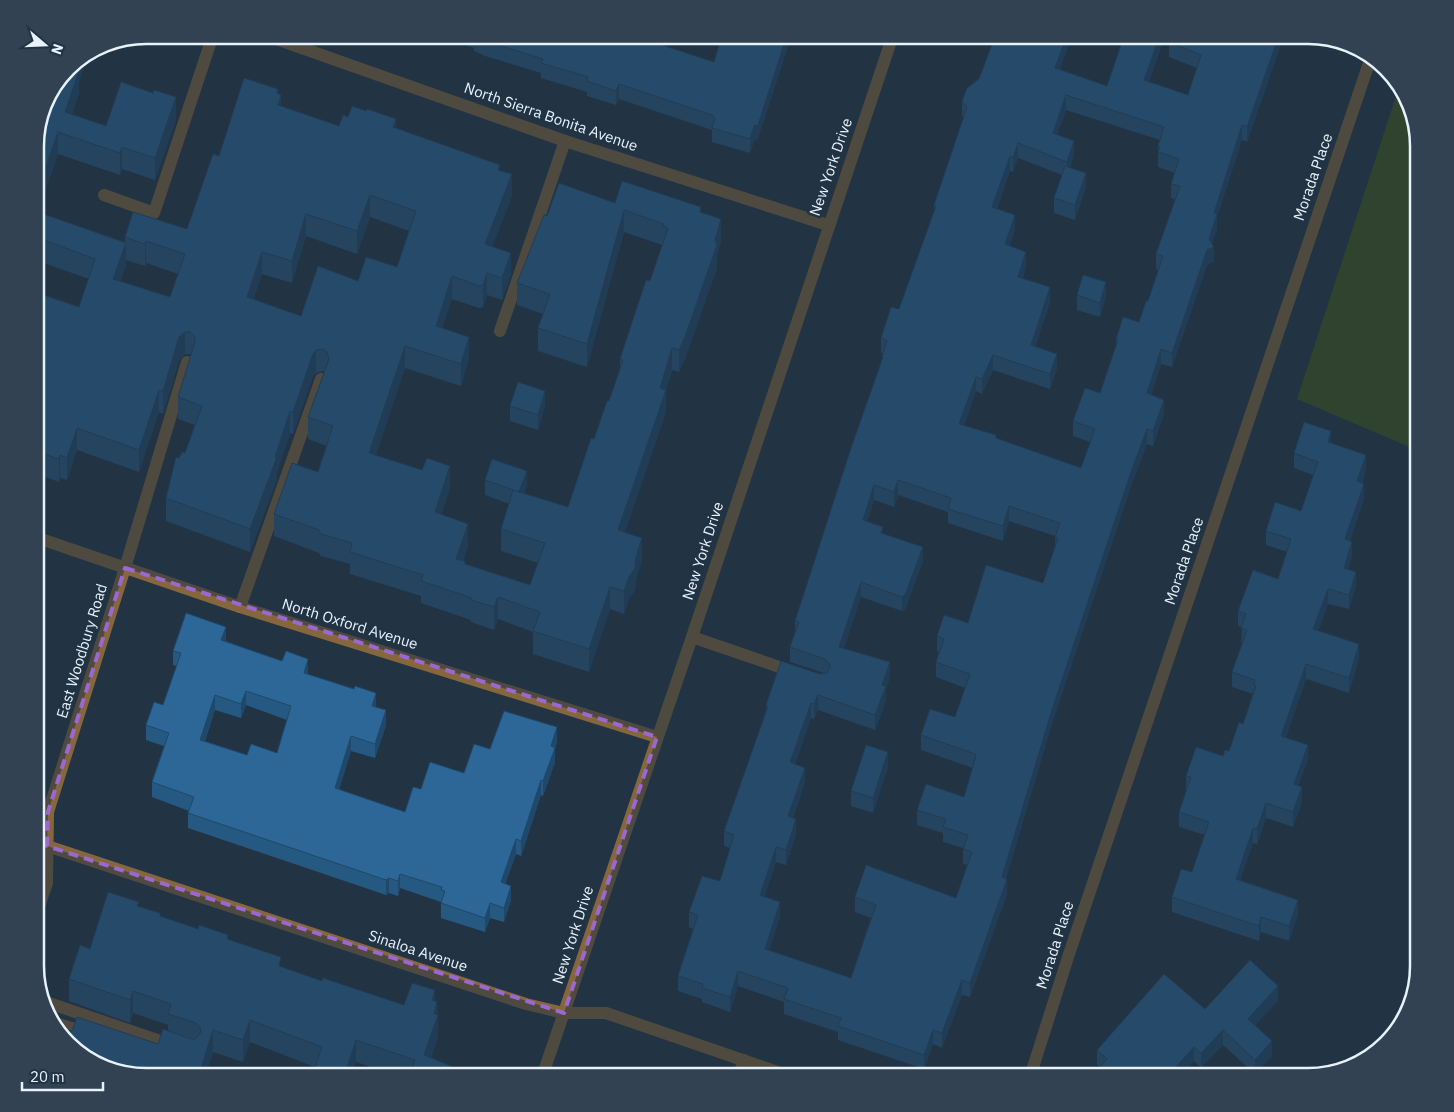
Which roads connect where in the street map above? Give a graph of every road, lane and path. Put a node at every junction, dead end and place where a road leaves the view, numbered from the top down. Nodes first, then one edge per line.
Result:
1 (210, 44) edge
2 (300, 44) edge
3 (890, 44) edge
4 (1369, 64) edge
5 (565, 140) junction
6 (104, 195) dead end
7 (828, 225) junction
8 (500, 331) dead end
9 (187, 362) edge
10 (321, 380) edge
11 (44, 541) edge
12 (124, 568) junction
13 (240, 607) junction
14 (692, 637) junction
15 (807, 676) edge
16 (657, 737) junction
17 (44, 830) edge
18 (44, 845) edge
19 (44, 864) edge
20 (44, 892) edge
21 (51, 1003) edge
22 (564, 1013) junction
23 (63, 1026) edge
24 (104, 1039) edge
25 (183, 1049) edge
26 (744, 1060) junction
27 (545, 1068) edge
28 (741, 1068) edge
29 (767, 1068) edge
30 (1033, 1068) edge

1 - 6 street
2 - 5 street, North Sierra Bonita Avenue
3 - 7 street, New York Drive
4 - 30 street, Morada Place
5 - 7 street, North Sierra Bonita Avenue
5 - 8 street
7 - 14 street, New York Drive
9 - 12 street, East Woodbury Road
10 - 13 street
11 - 12 street, North Oxford Avenue
12 - 13 street, North Oxford Avenue
12 - 17 street, East Woodbury Road
13 - 16 street, North Oxford Avenue
14 - 15 street
14 - 16 street, New York Drive
16 - 22 street, New York Drive
18 - 22 street, Sinaloa Avenue
19 - 20 street, East Woodbury Road
21 - 25 street
22 - 26 street, Sinaloa Avenue
22 - 27 street, New York Drive
23 - 24 street
26 - 28 street
26 - 29 street, Sinaloa Avenue

